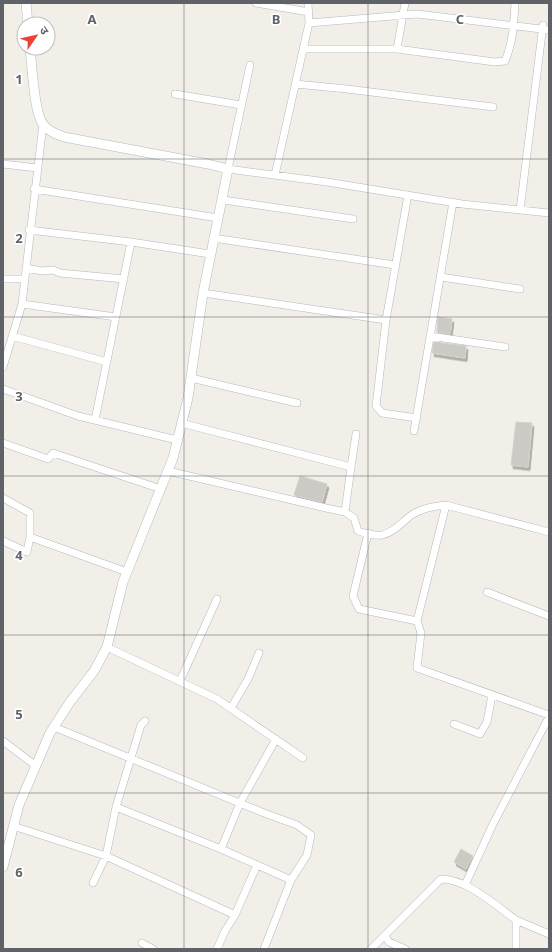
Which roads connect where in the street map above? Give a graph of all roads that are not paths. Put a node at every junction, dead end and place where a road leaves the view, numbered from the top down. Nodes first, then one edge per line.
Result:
1 (27, 3) edge
2 (256, 3) edge
3 (308, 3) edge
4 (405, 3) edge
5 (515, 3) edge
6 (309, 12) junction
7 (403, 15) junction
8 (28, 16) edge
9 (309, 23) junction
10 (514, 26) junction
11 (545, 28) edge
12 (304, 49) junction
13 (397, 49) junction
14 (31, 56) edge
15 (250, 65) dead end
16 (296, 84) junction
17 (175, 94) dead end
18 (241, 105) junction
19 (493, 107) dead end
20 (42, 124) junction
21 (3, 164) edge
22 (37, 168) junction
23 (228, 169) junction
24 (275, 175) junction
25 (34, 189) junction
26 (408, 195) junction
27 (223, 200) junction
28 (453, 202) junction
29 (520, 210) junction
30 (549, 213) edge
31 (218, 218) junction
32 (353, 219) dead end
33 (30, 230) junction
34 (213, 238) junction
35 (131, 242) junction
36 (210, 254) junction
37 (395, 266) junction
38 (26, 268) junction
39 (441, 277) junction
40 (3, 279) edge
41 (24, 279) junction
42 (124, 279) junction
43 (520, 289) dead end
44 (203, 293) junction
45 (22, 304) junction
46 (116, 318) junction
47 (386, 320) junction
48 (12, 336) junction
49 (430, 336) junction
50 (505, 347) dead end
51 (107, 362) junction
52 (3, 367) edge
53 (190, 378) junction
54 (3, 389) edge
55 (297, 403) dead end
56 (417, 418) junction
57 (95, 420) junction
58 (181, 423) junction
59 (414, 431) dead end
60 (356, 434) dead end
61 (177, 440) junction
62 (3, 443) edge
63 (351, 468) junction
64 (168, 471) junction
65 (161, 489) junction
66 (3, 498) edge
67 (446, 505) junction
68 (345, 512) junction
69 (549, 532) edge
70 (368, 533) junction
71 (30, 537) junction
72 (3, 541) edge
73 (127, 572) junction
74 (487, 592) dead end
75 (217, 599) dead end
76 (549, 616) edge
77 (416, 621) junction
78 (107, 647) junction
79 (259, 653) dead end
80 (180, 681) junction
81 (492, 695) junction
82 (231, 708) junction
83 (549, 716) edge
84 (145, 721) dead end
85 (454, 724) dead end
86 (54, 727) junction
87 (276, 739) junction
88 (3, 741) edge
89 (130, 758) junction
90 (303, 758) dead end
91 (36, 766) junction
92 (240, 803) junction
93 (116, 807) junction
94 (14, 826) junction
95 (221, 850) junction
96 (106, 856) junction
97 (257, 865) junction
98 (3, 867) edge
99 (291, 880) junction
100 (93, 883) dead end
101 (466, 884) junction
102 (235, 915) junction
103 (516, 920) junction
104 (549, 934) edge
105 (385, 936) junction
106 (142, 943) dead end
107 (153, 949) edge
108 (218, 949) edge
109 (264, 949) edge
110 (371, 949) edge
111 (405, 949) edge
112 (516, 949) edge

1 - 8 street
2 - 6 street
3 - 6 street
4 - 7 street
5 - 10 street
6 - 9 street
7 - 9 street
7 - 10 street
7 - 13 street
9 - 12 street
10 - 11 street
10 - 13 street
11 - 29 street
12 - 13 street
12 - 16 street
14 - 20 street
15 - 18 street
16 - 19 street
16 - 24 street
17 - 18 street
18 - 23 street
20 - 22 street
20 - 23 street
21 - 22 street
22 - 25 street
23 - 24 street
23 - 27 street
24 - 26 street
25 - 31 street
25 - 33 street
26 - 28 street
26 - 37 street
27 - 31 street
27 - 32 street
28 - 29 street
28 - 39 street
29 - 30 street
31 - 34 street
33 - 35 street
33 - 38 street
34 - 36 street
34 - 37 street
35 - 36 street
35 - 42 street
36 - 44 street
37 - 47 street
38 - 41 street
38 - 42 street
39 - 43 street
39 - 49 street
40 - 41 street
41 - 45 street
42 - 46 street
44 - 47 street
44 - 53 street
45 - 46 street
45 - 48 street
46 - 51 street
47 - 56 street
48 - 51 street
48 - 52 street
49 - 50 street
49 - 56 street
51 - 57 street
53 - 55 street
53 - 58 street
54 - 57 street
56 - 59 street
57 - 61 street
58 - 61 street
58 - 63 street
60 - 63 street
61 - 64 street
62 - 65 street
63 - 68 street
64 - 65 street
64 - 68 street
65 - 73 street
66 - 71 street
67 - 69 street
67 - 70 street
67 - 77 street
68 - 70 street
70 - 77 street
71 - 72 street
71 - 73 street
73 - 78 street
74 - 76 street
75 - 80 street
77 - 81 street
78 - 80 street
78 - 86 street
79 - 82 street
80 - 82 street
81 - 83 street
81 - 85 street
82 - 87 street
83 - 101 street
84 - 89 street
86 - 89 street
86 - 91 street
87 - 90 street
87 - 92 street
88 - 91 street
89 - 92 street
89 - 93 street
91 - 94 street
92 - 95 street
92 - 99 street
93 - 95 street
93 - 96 street
94 - 96 street
94 - 98 street
95 - 97 street
96 - 100 street
96 - 102 street
97 - 99 street
97 - 102 street
99 - 109 street
101 - 103 street
101 - 105 street
102 - 108 street
103 - 104 street
103 - 112 street
105 - 110 street
105 - 111 street
106 - 107 street

